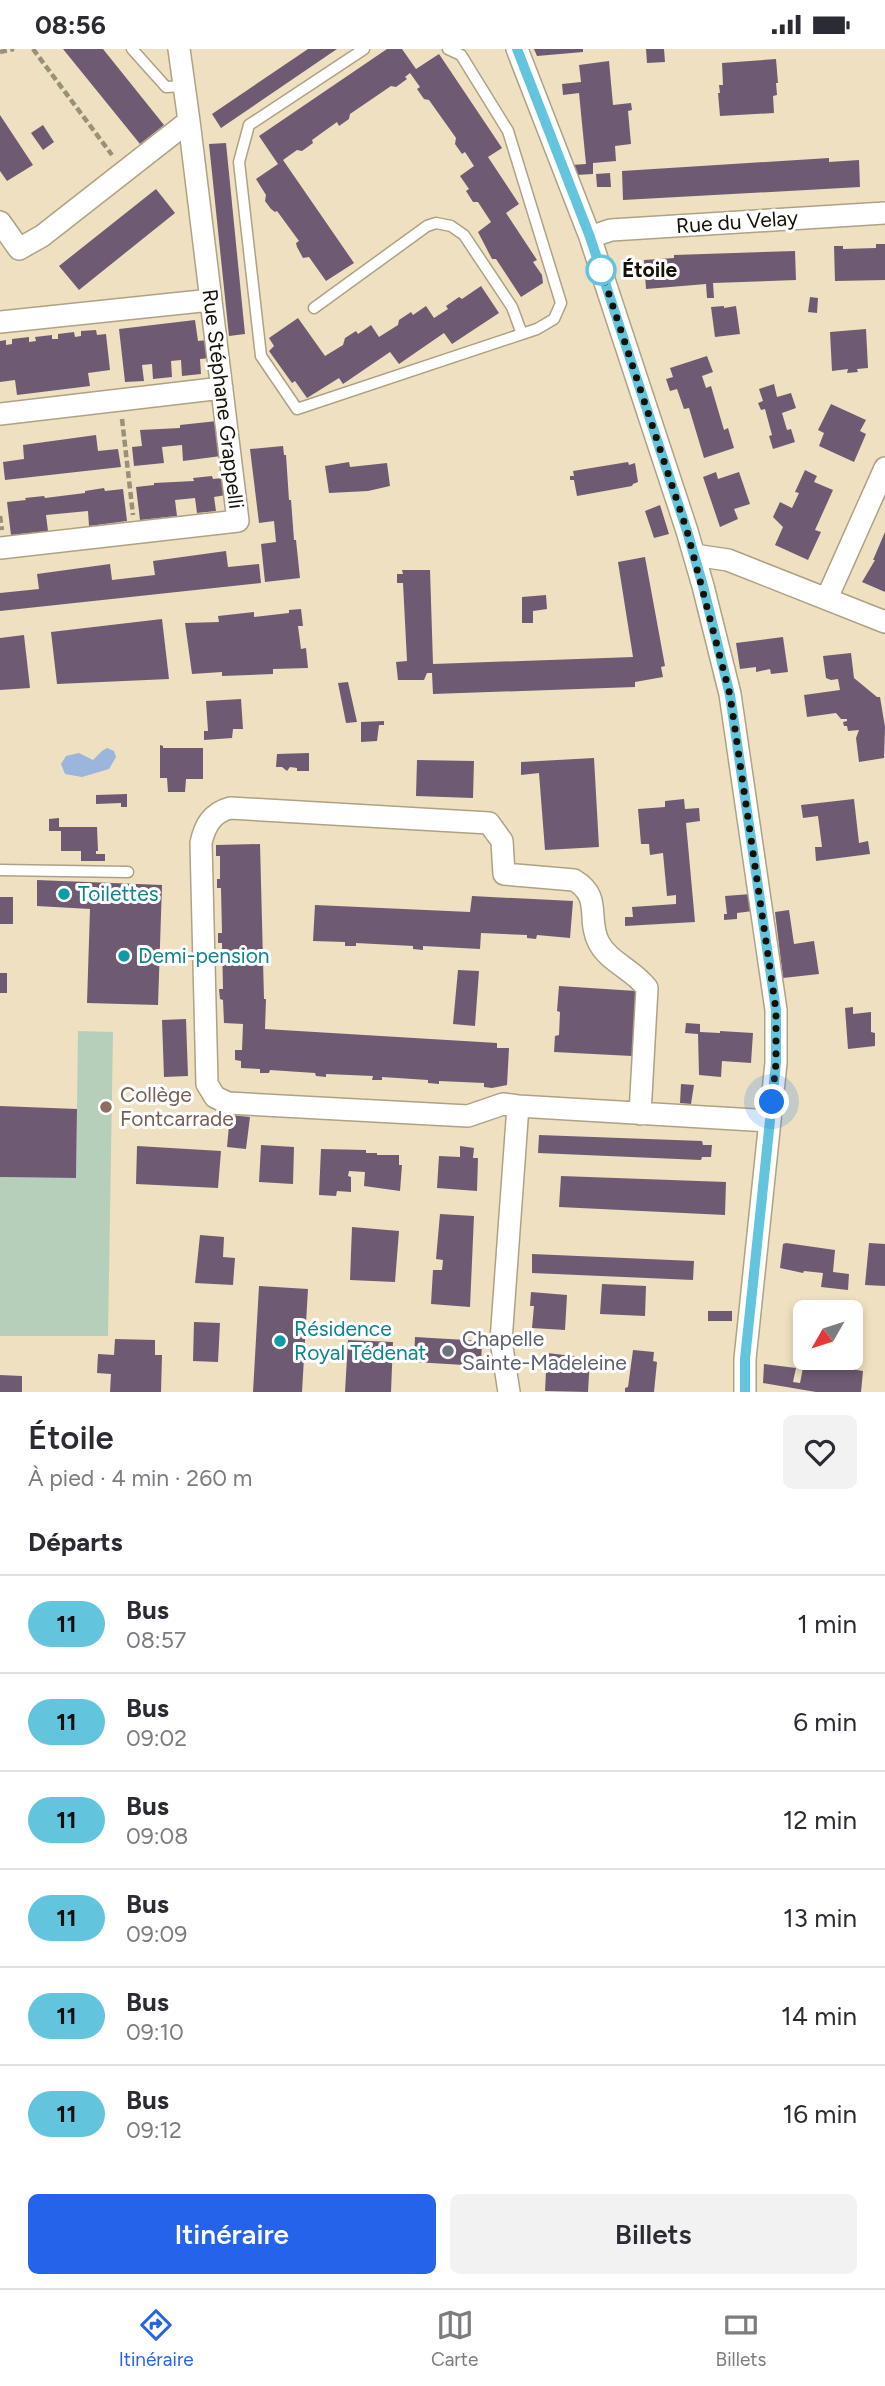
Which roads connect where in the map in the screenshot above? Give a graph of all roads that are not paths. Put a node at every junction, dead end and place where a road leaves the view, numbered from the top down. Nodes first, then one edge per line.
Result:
1 (132, 49) edge
2 (179, 49) edge
3 (364, 49) edge
4 (448, 49) edge
5 (507, 49) edge
6 (520, 58) edge
7 (184, 86) junction
8 (189, 121) junction
9 (885, 213) edge
10 (0, 222) edge
11 (590, 237) junction
12 (211, 300) junction
13 (314, 308) dead end
14 (0, 323) edge
15 (522, 334) junction
16 (222, 388) junction
17 (0, 414) edge
18 (885, 468) edge
19 (0, 548) edge
20 (694, 555) junction
21 (827, 598) junction
22 (885, 622) edge
23 (0, 870) edge
24 (128, 872) dead end
25 (518, 1106) junction
26 (640, 1114) junction
27 (770, 1121) junction
28 (509, 1392) edge
29 (745, 1392) edge

1 - 7 lane
2 - 7 street, Rue Stéphane Grappelli
3 - 15 lane
4 - 15 lane
5 - 6 street
6 - 11 street
7 - 8 street, Rue Stéphane Grappelli
8 - 10 street
8 - 12 street, Rue Stéphane Grappelli
9 - 11 street, Rue du Velay
11 - 20 street
12 - 14 street
12 - 16 street, Rue Stéphane Grappelli
13 - 15 lane
16 - 17 street
16 - 19 street, Rue Stéphane Grappelli
18 - 21 street
20 - 21 street
20 - 27 street
21 - 22 street
23 - 24 lane
25 - 26 street
25 - 26 street
25 - 28 street
26 - 27 street
27 - 29 street

